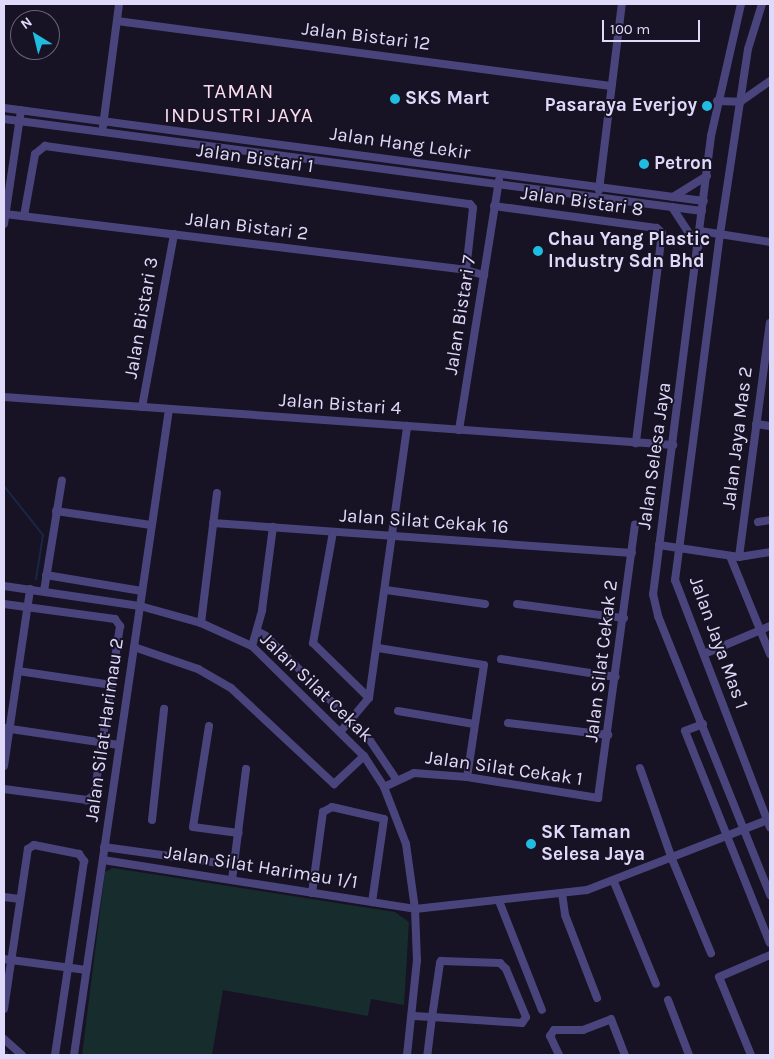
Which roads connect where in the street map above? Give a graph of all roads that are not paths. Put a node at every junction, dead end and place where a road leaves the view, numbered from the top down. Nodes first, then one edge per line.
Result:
1 (119, 4) edge
2 (622, 4) edge
3 (741, 4) edge
4 (762, 4) edge
5 (117, 21) junction
6 (770, 81) edge
7 (611, 86) junction
8 (717, 101) junction
9 (740, 102) junction
10 (4, 108) edge
11 (21, 110) junction
12 (4, 119) edge
13 (19, 121) junction
14 (104, 121) junction
15 (102, 132) junction
16 (500, 174) junction
17 (707, 176) junction
18 (498, 184) junction
19 (599, 187) junction
20 (598, 197) junction
21 (673, 197) junction
22 (704, 201) junction
23 (494, 206) junction
24 (672, 207) junction
25 (702, 211) junction
26 (5, 214) junction
27 (24, 216) junction
28 (4, 224) edge
29 (700, 231) junction
30 (174, 234) junction
31 (720, 234) junction
32 (770, 242) edge
33 (698, 247) junction
34 (466, 270) junction
35 (484, 275) junction
36 (770, 322) edge
37 (4, 397) edge
38 (142, 407) junction
39 (168, 409) junction
40 (756, 424) junction
41 (407, 426) junction
42 (770, 426) edge
43 (459, 430) junction
44 (636, 443) junction
45 (673, 445) junction
46 (62, 480) dead end
47 (217, 494) dead end
48 (56, 511) junction
49 (770, 520) edge
50 (758, 522) dead end
51 (213, 523) junction
52 (635, 524) dead end
53 (152, 525) junction
54 (273, 527) junction
55 (333, 532) junction
56 (392, 536) junction
57 (659, 545) junction
58 (677, 548) junction
59 (770, 552) edge
60 (632, 553) junction
61 (730, 556) junction
62 (739, 558) junction
63 (46, 575) junction
64 (4, 586) edge
65 (30, 589) junction
66 (386, 590) junction
67 (44, 591) junction
68 (142, 591) junction
69 (4, 604) edge
70 (485, 604) dead end
71 (517, 604) dead end
72 (140, 606) junction
73 (27, 607) junction
74 (624, 618) junction
75 (201, 623) junction
76 (770, 626) edge
77 (761, 630) junction
78 (257, 631) junction
79 (252, 646) junction
80 (134, 647) junction
81 (378, 648) junction
82 (704, 654) junction
83 (770, 654) edge
84 (501, 659) dead end
85 (18, 671) junction
86 (616, 677) junction
87 (112, 686) junction
88 (369, 698) junction
89 (164, 708) dead end
90 (398, 711) dead end
91 (350, 720) junction
92 (508, 723) dead end
93 (474, 724) junction
94 (703, 724) junction
95 (209, 726) dead end
96 (6, 729) edge
97 (341, 730) junction
98 (608, 735) junction
99 (104, 744) junction
100 (119, 745) junction
101 (364, 756) junction
102 (4, 766) edge
103 (640, 768) dead end
104 (246, 769) dead end
105 (467, 777) junction
106 (396, 779) junction
107 (384, 787) junction
108 (4, 789) edge
109 (593, 799) joint
110 (152, 820) dead end
111 (769, 822) edge
112 (745, 829) junction
113 (239, 833) junction
114 (728, 836) junction
115 (104, 847) junction
116 (672, 859) junction
117 (102, 860) junction
118 (234, 865) junction
119 (232, 880) junction
120 (614, 882) junction
121 (312, 893) junction
122 (562, 893) junction
123 (770, 895) edge
124 (4, 896) edge
125 (20, 899) junction
126 (499, 901) junction
127 (372, 902) junction
128 (415, 909) junction
129 (770, 943) edge
130 (711, 953) dead end
131 (770, 955) edge
132 (8, 959) edge
133 (68, 968) junction
134 (86, 970) junction
135 (656, 984) dead end
136 (597, 998) dead end
137 (668, 1000) dead end
138 (4, 1009) edge
139 (542, 1010) dead end
140 (413, 1016) junction
141 (432, 1017) junction
142 (4, 1039) edge
143 (22, 1055) edge
144 (55, 1055) edge
145 (74, 1055) edge
146 (407, 1055) edge
147 (428, 1055) edge
148 (559, 1055) edge
149 (625, 1055) edge
150 (689, 1055) edge
151 (751, 1055) edge

1 - 5 street
2 - 7 street
3 - 8 street, Jalan Selesa Jaya
4 - 9 street, Jalan Jaya Mas 1
5 - 7 street, Jalan Bistari 12
5 - 14 street
6 - 9 street
7 - 19 street
8 - 9 street
8 - 17 street, Jalan Selesa Jaya
9 - 31 street, Jalan Jaya Mas 1
10 - 11 street, Jalan Hang Lekir
11 - 13 street
11 - 14 street, Jalan Hang Lekir
12 - 13 street, Jalan Hang Lekir
13 - 15 street, Jalan Hang Lekir
13 - 26 street
14 - 15 street
14 - 16 street, Jalan Hang Lekir
15 - 18 street, Jalan Hang Lekir
16 - 18 street
16 - 19 street, Jalan Hang Lekir
17 - 21 street
17 - 22 street, Jalan Selesa Jaya
18 - 20 street, Jalan Hang Lekir
18 - 23 street
19 - 20 street
19 - 21 street, Jalan Hang Lekir
20 - 24 street, Jalan Hang Lekir
21 - 22 street, Jalan Hang Lekir
22 - 25 street, Jalan Selesa Jaya
23 - 35 street, Jalan Bistari 7
23 - 44 street, Jalan Bistari 8
24 - 25 street, Jalan Hang Lekir
24 - 33 street
25 - 29 street, Jalan Selesa Jaya
26 - 27 street, Jalan Bistari 2
26 - 28 street
27 - 30 street, Jalan Bistari 2
27 - 34 street, Jalan Bistari 1
29 - 31 street
29 - 33 street, Jalan Selesa Jaya
30 - 34 street, Jalan Bistari 2
30 - 38 street, Jalan Bistari 3
31 - 32 street
31 - 58 street, Jalan Jaya Mas 1
33 - 45 street, Jalan Selesa Jaya
34 - 35 street, Jalan Bistari 2
35 - 43 street, Jalan Bistari 7
36 - 40 street, Jalan Jaya Mas 2
37 - 38 street, Jalan Bistari 4
38 - 39 street, Jalan Bistari 4
39 - 41 street, Jalan Bistari 4
39 - 53 street, Jalan Silat Harimau 2
40 - 42 street
40 - 62 street, Jalan Jaya Mas 2
41 - 43 street, Jalan Bistari 4
41 - 56 street
43 - 44 street, Jalan Bistari 4
44 - 45 street, Jalan Bistari 4
45 - 57 street, Jalan Selesa Jaya
46 - 48 street
47 - 51 street
48 - 53 street
48 - 63 street
49 - 50 street
51 - 54 street, Jalan Silat Cekak 16
51 - 75 street
52 - 60 street, Jalan Silat Cekak 2
53 - 68 street, Jalan Silat Harimau 2
54 - 55 street, Jalan Silat Cekak 16
54 - 78 street
55 - 56 street, Jalan Silat Cekak 16
55 - 88 street
56 - 60 street, Jalan Silat Cekak 16
56 - 66 street
57 - 58 street
57 - 94 street, Jalan Selesa Jaya
58 - 61 street
58 - 82 street, Jalan Jaya Mas 1
59 - 62 street
60 - 74 street, Jalan Silat Cekak 2
61 - 62 street
61 - 77 street
63 - 67 street
63 - 68 street
64 - 65 street, Jalan Silat Cekak
65 - 67 street, Jalan Silat Cekak
65 - 73 street
66 - 70 street
66 - 81 street
67 - 72 street, Jalan Silat Cekak
68 - 72 street, Jalan Silat Harimau 2
69 - 73 street
71 - 74 street
72 - 75 street, Jalan Silat Cekak
72 - 80 street, Jalan Silat Harimau 2
73 - 85 street
73 - 87 street
74 - 86 street, Jalan Silat Cekak 2
75 - 79 street, Jalan Silat Cekak
76 - 77 street
77 - 82 street
77 - 83 street
78 - 79 street
78 - 91 street
79 - 97 street, Jalan Silat Cekak
80 - 100 street, Jalan Silat Harimau 2
80 - 101 street
81 - 88 street
81 - 93 street
82 - 111 street, Jalan Jaya Mas 1
84 - 86 street
85 - 87 street
85 - 96 street
86 - 98 street, Jalan Silat Cekak 2
87 - 99 street
88 - 91 street
89 - 110 street
90 - 93 street
91 - 97 street
91 - 106 street
92 - 98 street
93 - 105 street
94 - 112 street, Jalan Selesa Jaya
94 - 114 street
95 - 113 street
96 - 99 street
96 - 102 street
97 - 101 street, Jalan Silat Cekak
98 - 109 street, Jalan Silat Cekak 2
99 - 100 street
99 - 108 street
100 - 115 street, Jalan Silat Harimau 2
101 - 107 street, Jalan Silat Cekak
103 - 116 street
104 - 113 street
105 - 106 street, Jalan Silat Cekak 1
105 - 109 street, Jalan Silat Cekak 1
106 - 107 street, Jalan Silat Cekak 1
107 - 128 street, Jalan Silat Cekak
111 - 112 street, Jalan Silat Harimau 1/1
112 - 114 street, Jalan Silat Harimau 1/1
112 - 123 street, Jalan Selesa Jaya
113 - 118 street
114 - 116 street, Jalan Silat Harimau 1/1
114 - 129 street
115 - 117 street, Jalan Silat Harimau 2
115 - 118 street
116 - 120 street, Jalan Silat Harimau 1/1
116 - 130 street
117 - 119 street, Jalan Silat Harimau 1/1
117 - 134 street, Jalan Silat Harimau 2
118 - 119 street
119 - 121 street, Jalan Silat Harimau 1/1
120 - 122 street, Jalan Silat Harimau 1/1
120 - 135 street
121 - 127 street, Jalan Silat Harimau 1/1
121 - 127 street
122 - 126 street, Jalan Silat Harimau 1/1
122 - 136 street
124 - 125 street
125 - 132 street
125 - 133 street
126 - 128 street, Jalan Silat Harimau 1/1
126 - 139 street
127 - 128 street, Jalan Silat Harimau 1/1
128 - 140 street, Jalan Silat Cekak
131 - 151 street
132 - 133 street
132 - 138 street
133 - 134 street
133 - 144 street
134 - 145 street, Jalan Silat Harimau 2
137 - 150 street
140 - 141 street
140 - 146 street, Jalan Silat Cekak
141 - 141 street
141 - 147 street
142 - 143 street
148 - 149 street

